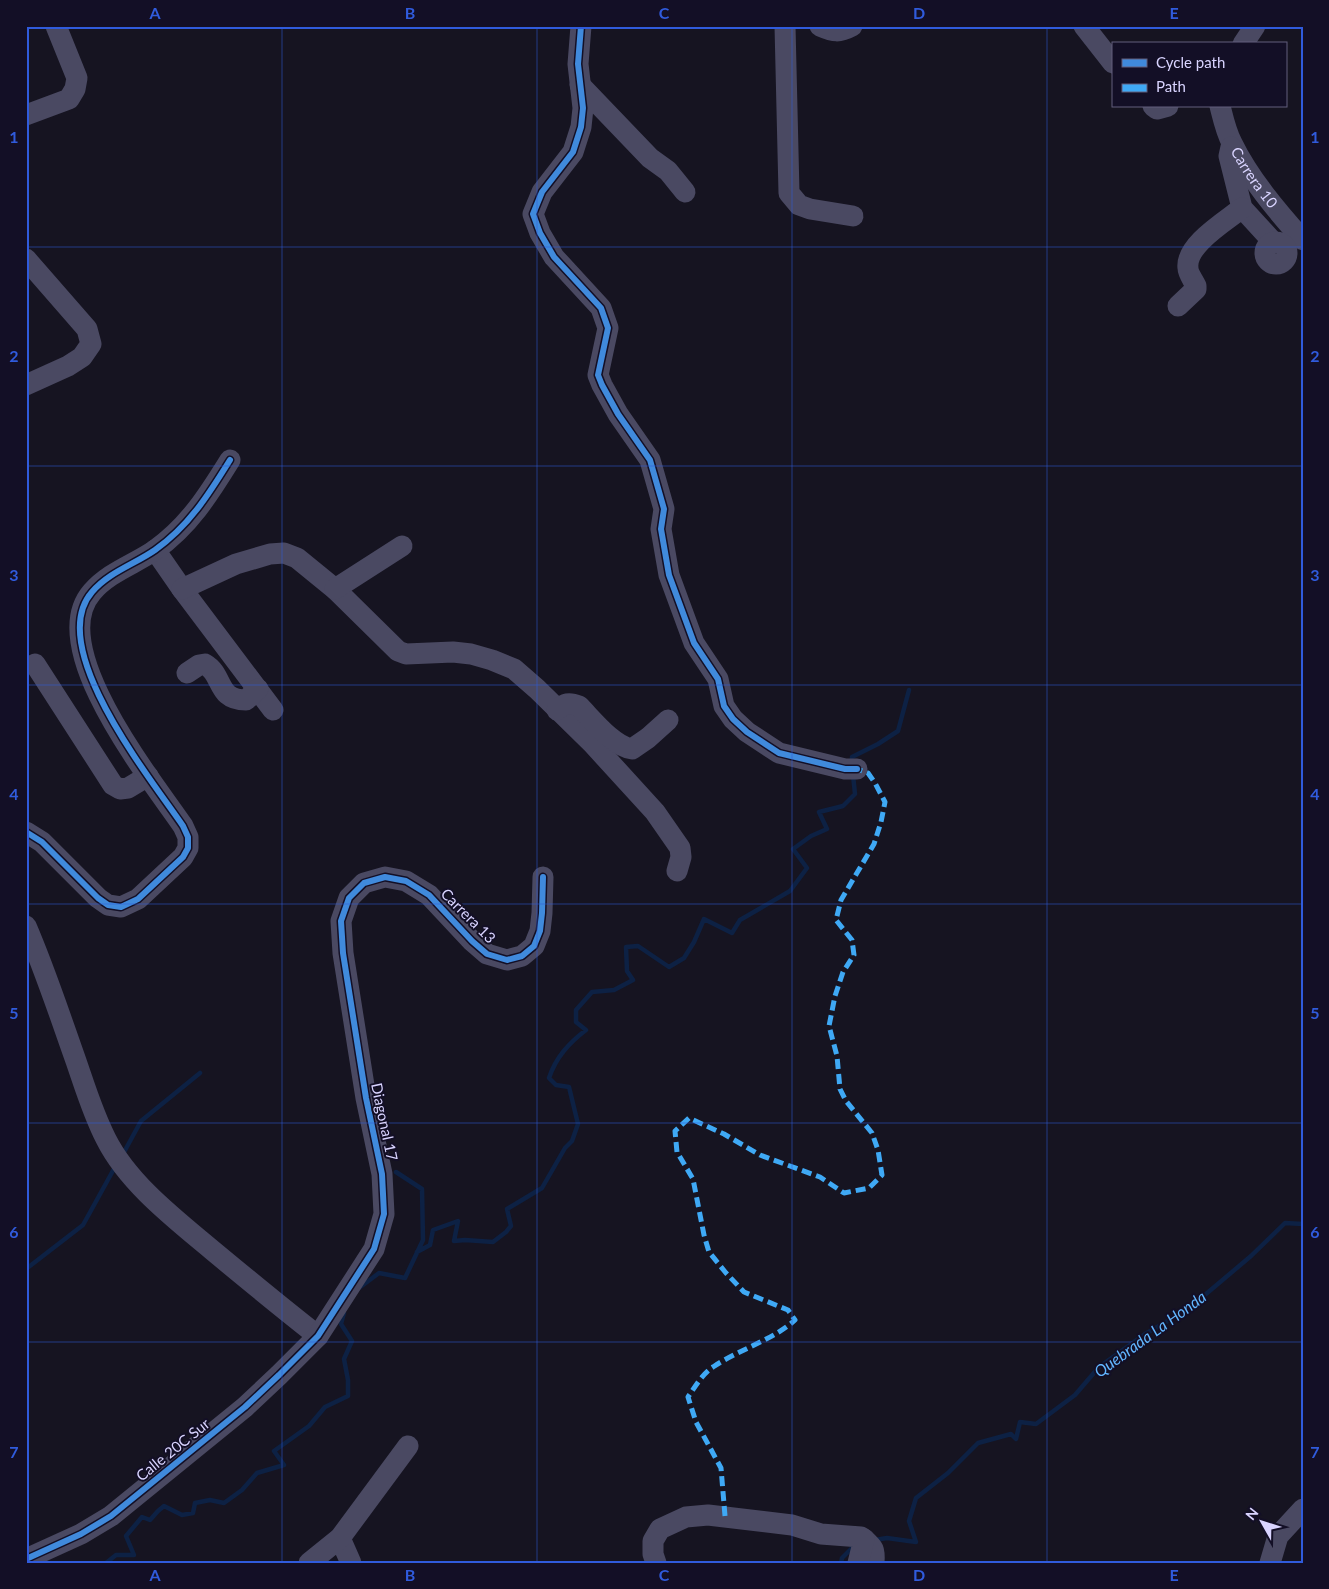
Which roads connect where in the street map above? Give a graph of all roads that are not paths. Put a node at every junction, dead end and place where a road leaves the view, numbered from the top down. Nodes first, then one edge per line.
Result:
1 (56, 26) edge
2 (581, 26) edge
3 (785, 26) edge
4 (820, 26) edge
5 (852, 26) edge
6 (1084, 26) edge
7 (1255, 26) edge
8 (1244, 42) edge
9 (1112, 62) edge
10 (580, 85) junction
11 (1221, 108) edge
12 (26, 115) edge
13 (1231, 143) junction
14 (685, 192) dead end
15 (1242, 208) junction
16 (852, 216) dead end
17 (1303, 240) edge
18 (1274, 243) dead end
19 (26, 259) edge
20 (1178, 306) dead end
21 (26, 385) edge
22 (230, 460) dead end
23 (402, 546) dead end
24 (155, 550) junction
25 (182, 589) junction
26 (335, 589) junction
27 (35, 664) dead end
28 (187, 673) dead end
29 (258, 689) junction
30 (273, 710) dead end
31 (557, 710) junction
32 (668, 720) dead end
33 (857, 769) dead end
34 (148, 776) junction
35 (26, 832) edge
36 (677, 871) dead end
37 (543, 877) dead end
38 (349, 898) joint
39 (26, 926) edge
40 (318, 1336) junction
41 (408, 1446) dead end
42 (1303, 1509) edge
43 (340, 1538) junction
44 (864, 1539) junction
45 (26, 1559) edge
46 (309, 1563) edge
47 (352, 1563) edge
48 (656, 1563) edge
49 (858, 1563) edge
50 (874, 1563) edge
51 (1270, 1563) edge

1 - 12 street
2 - 10 street
3 - 16 street
4 - 5 street
6 - 9 street
7 - 8 street
10 - 14 street
10 - 33 street
11 - 13 street, Carrera 10
13 - 15 street
13 - 17 street, Carrera 10
15 - 18 street
15 - 20 street
19 - 21 street
22 - 24 street
23 - 26 street
24 - 25 street
24 - 34 street
25 - 26 street
25 - 29 street
26 - 31 street
27 - 34 street
28 - 29 street
29 - 30 street
31 - 32 street
31 - 36 street
34 - 35 street
37 - 38 street, Carrera 13
38 - 40 street, Diagonal 17
39 - 40 street
40 - 45 street, Calle 20C Sur
41 - 43 street
42 - 51 street
43 - 46 street
43 - 47 street
44 - 48 street
44 - 49 street
44 - 50 street

